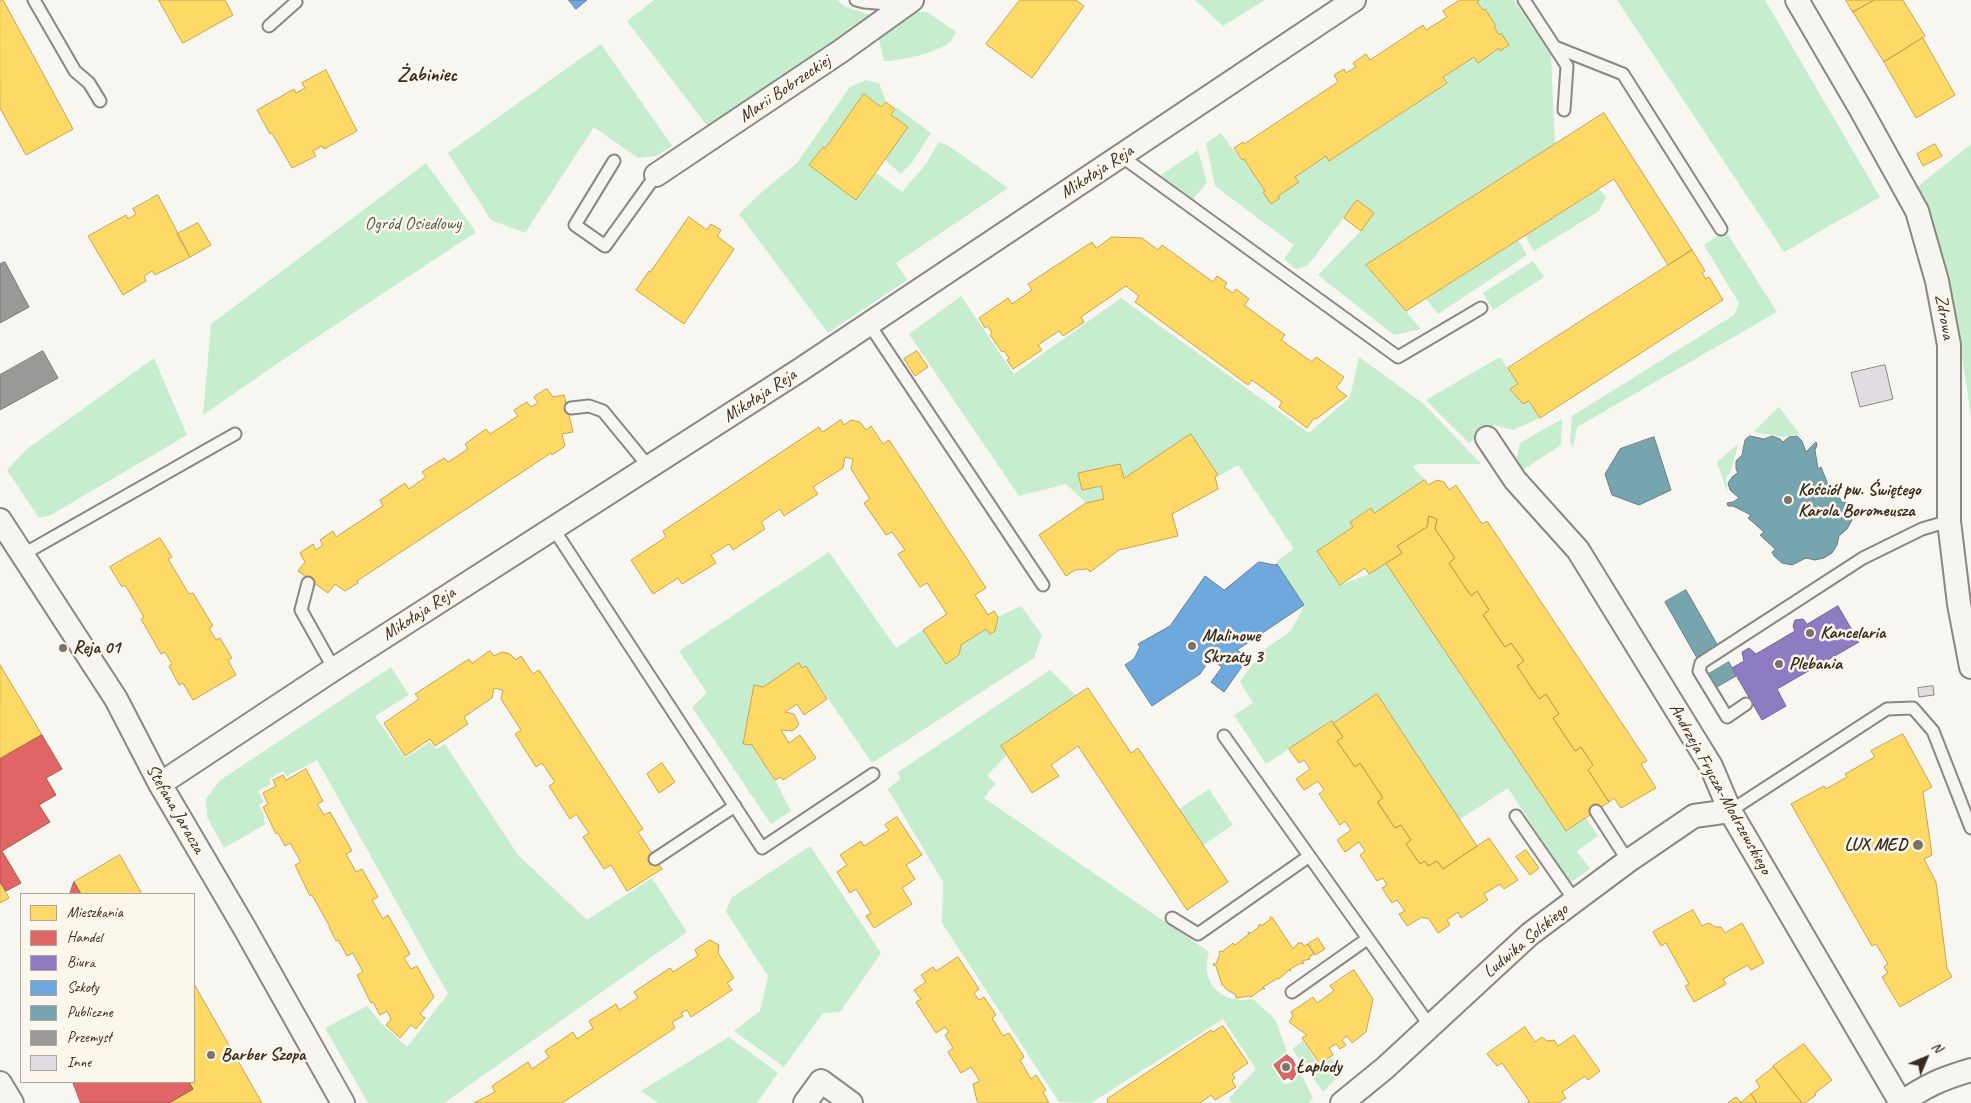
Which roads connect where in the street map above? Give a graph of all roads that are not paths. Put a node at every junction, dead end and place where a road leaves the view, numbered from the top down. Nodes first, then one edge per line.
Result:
1 (34, 0) edge
2 (856, 0) edge
3 (1354, 0) edge
4 (1524, 0) edge
5 (1797, 0) edge
6 (296, 1) edge
7 (908, 3) edge
8 (269, 26) dead end
9 (1555, 47) junction
10 (100, 101) dead end
11 (1564, 110) dead end
12 (1121, 156) junction
13 (614, 161) dead end
14 (656, 176) joint
15 (1721, 229) dead end
16 (1481, 308) dead end
17 (869, 324) junction
18 (571, 408) dead end
19 (235, 434) dead end
20 (1487, 438) dead end
21 (649, 467) junction
22 (0, 520) edge
23 (1950, 521) junction
24 (553, 528) junction
25 (22, 555) junction
26 (308, 583) dead end
27 (1042, 585) dead end
28 (1971, 667) edge
29 (334, 669) junction
30 (1746, 704) dead end
31 (1224, 736) dead end
32 (873, 774) dead end
33 (160, 784) junction
34 (735, 806) junction
35 (1730, 810) junction
36 (1596, 811) dead end
37 (1516, 816) dead end
38 (1971, 828) edge
39 (1308, 857) junction
40 (655, 859) dead end
41 (1628, 861) junction
42 (1574, 901) junction
43 (1172, 918) dead end
44 (1367, 939) junction
45 (1292, 992) dead end
46 (1430, 1026) junction
47 (1971, 1070) edge
48 (0, 1083) edge
49 (12, 1103) edge
50 (342, 1103) edge
51 (805, 1103) edge
52 (851, 1103) edge
53 (1342, 1103) edge
54 (1901, 1103) edge

1 - 10 lane
2 - 7 lane
3 - 12 street, Mikołaja Reja
4 - 9 lane
5 - 23 street, Zdrowa
6 - 8 lane
7 - 14 street, Marii Bobrzeckiej
9 - 11 lane
9 - 15 lane
12 - 16 lane
12 - 17 street, Mikołaja Reja
13 - 14 lane
17 - 21 street, Mikołaja Reja
17 - 27 lane
18 - 21 lane
19 - 25 lane
20 - 35 street, Andrzeja Frycza-Modrzewskiego
21 - 24 street, Mikołaja Reja
22 - 25 street, Stefana Jaracza
23 - 28 street, Zdrowa
23 - 30 lane
24 - 29 street, Mikołaja Reja
24 - 34 lane
25 - 33 street, Stefana Jaracza
26 - 29 lane
29 - 33 street, Mikołaja Reja
31 - 39 lane
32 - 34 lane
33 - 50 street, Stefana Jaracza
34 - 40 lane
35 - 38 lane
35 - 41 street, Ludwika Solskiego
35 - 54 street, Andrzeja Frycza-Modrzewskiego
36 - 41 lane
37 - 42 lane
39 - 43 lane
39 - 44 lane
41 - 42 street, Ludwika Solskiego
42 - 46 street, Ludwika Solskiego
44 - 45 lane
44 - 46 lane
46 - 53 street, Ludwika Solskiego
47 - 54 street
48 - 49 street
51 - 52 street

